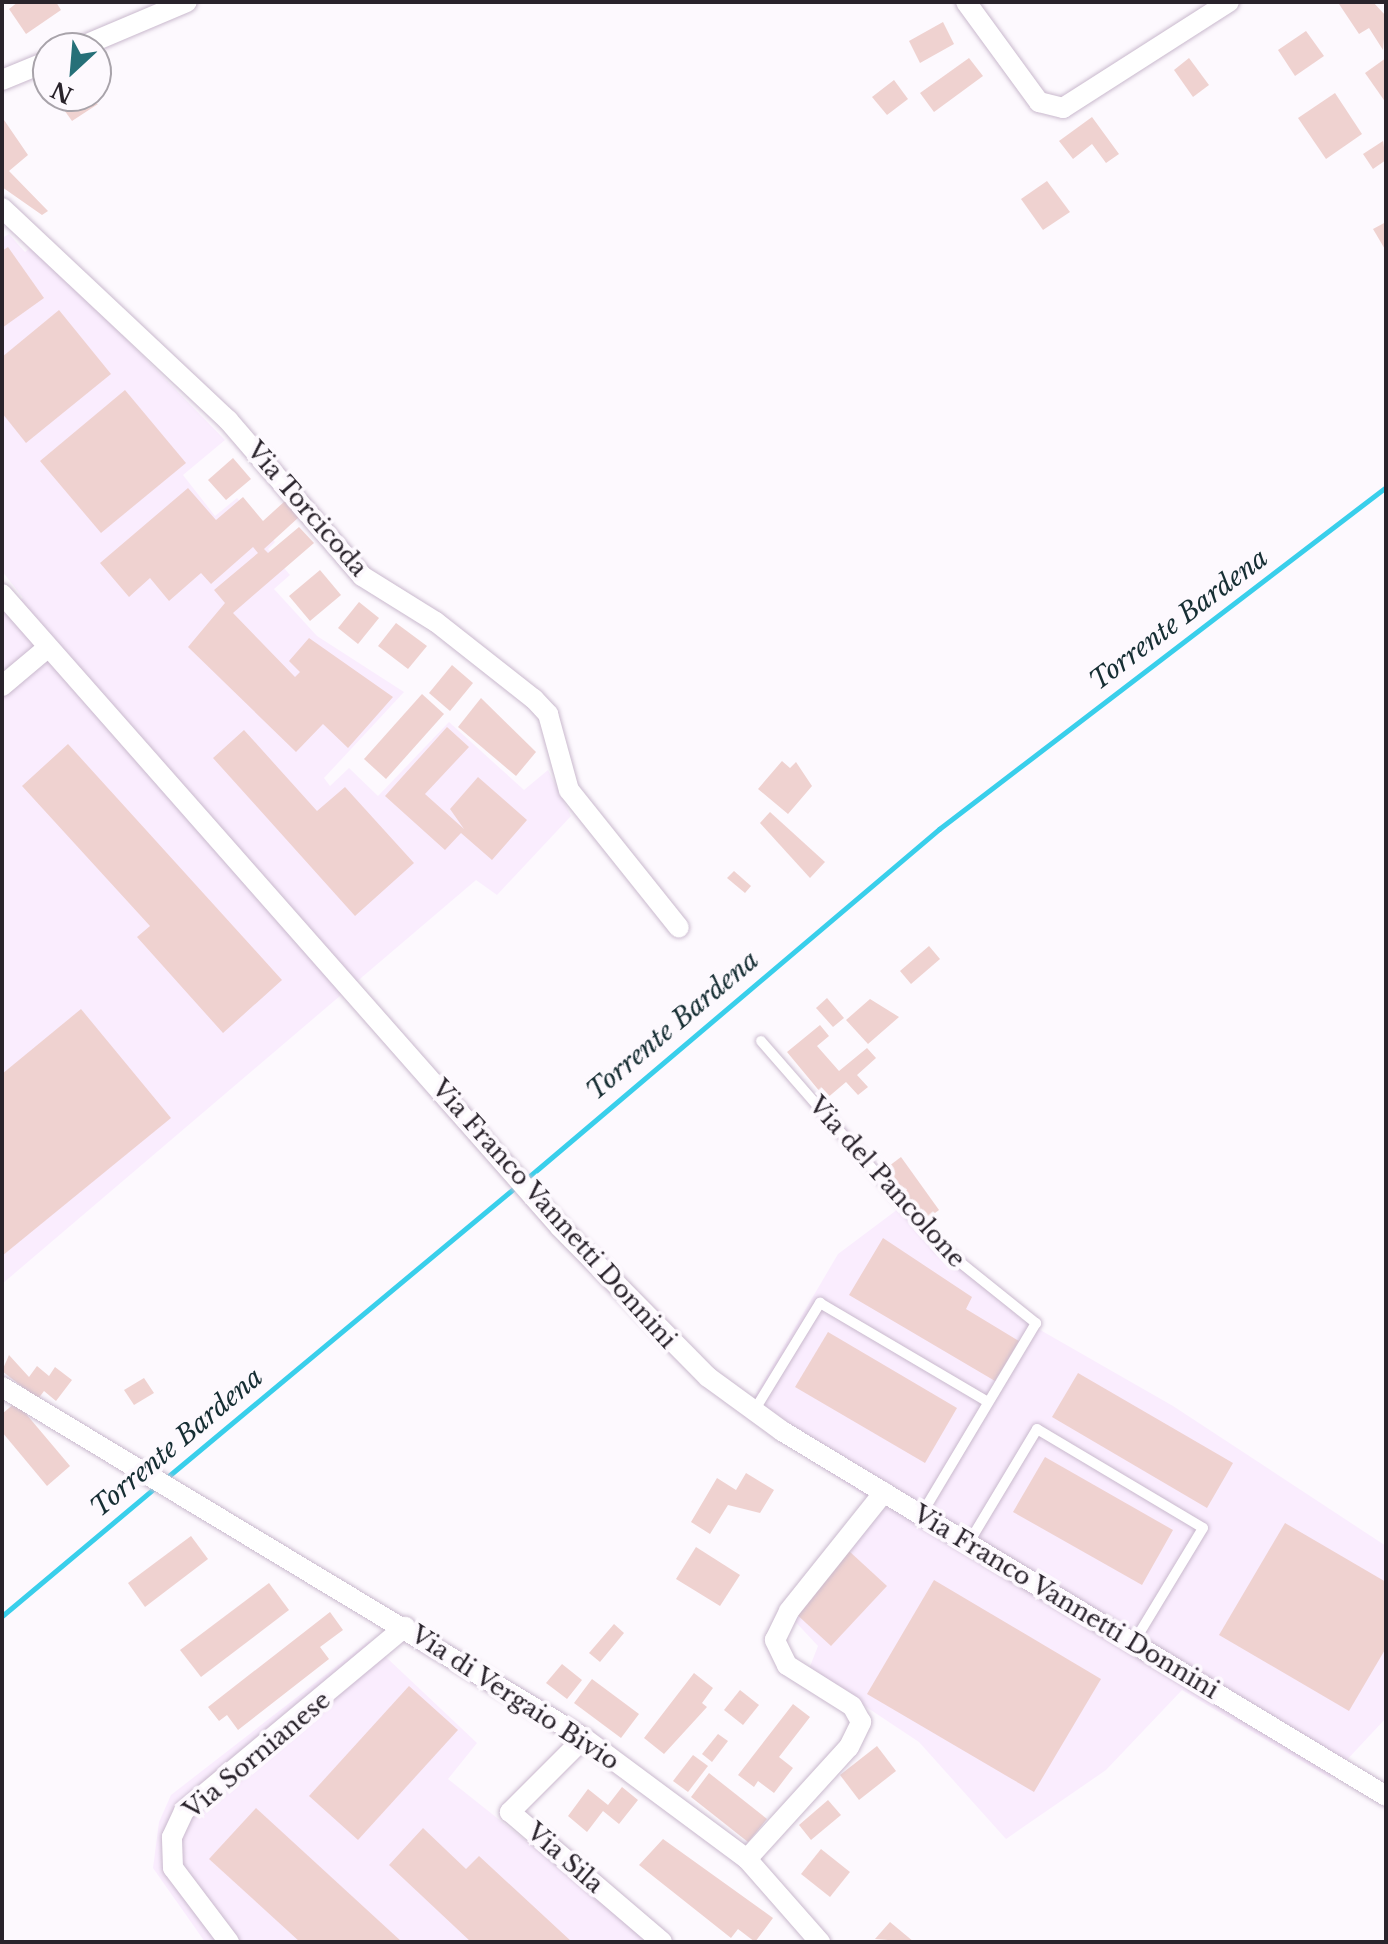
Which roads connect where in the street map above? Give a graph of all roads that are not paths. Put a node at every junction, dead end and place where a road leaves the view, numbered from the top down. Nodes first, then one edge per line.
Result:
1 (187, 2) edge
2 (966, 2) edge
3 (1229, 2) edge
4 (112, 34) edge
5 (32, 68) edge
6 (2, 80) edge
7 (2, 208) edge
8 (2, 594) edge
9 (46, 649) junction
10 (2, 686) edge
11 (679, 928) dead end
12 (761, 1041) dead end
13 (2, 1387) edge
14 (988, 1402) junction
15 (754, 1412) junction
16 (884, 1492) junction
17 (921, 1515) junction
18 (968, 1544) junction
19 (405, 1627) junction
20 (1134, 1642) junction
21 (584, 1738) junction
22 (1386, 1796) edge
23 (747, 1859) junction
24 (229, 1942) edge
25 (662, 1942) edge
26 (820, 1942) edge

1 - 4 street
2 - 3 street
5 - 6 street
7 - 11 street, Via Torcicoda
8 - 9 street, Via Franco Vannetti Donnini
9 - 10 street
9 - 15 street, Via Franco Vannetti Donnini
12 - 14 lane, Via del Pancolone
13 - 19 street, Via di Vergaio Bivio
14 - 15 lane
14 - 17 lane, Via del Pancolone
15 - 16 street, Via Franco Vannetti Donnini
16 - 17 street, Via Franco Vannetti Donnini
16 - 23 street
17 - 18 street, Via Franco Vannetti Donnini
18 - 20 street, Via Franco Vannetti Donnini
18 - 20 lane
19 - 21 street, Via di Vergaio Bivio
19 - 24 street, Via Sornianese
20 - 22 street, Via Franco Vannetti Donnini
21 - 23 street, Via di Vergaio Bivio
21 - 25 street, Via Sila
23 - 26 street, Via di Vergaio Bivio

